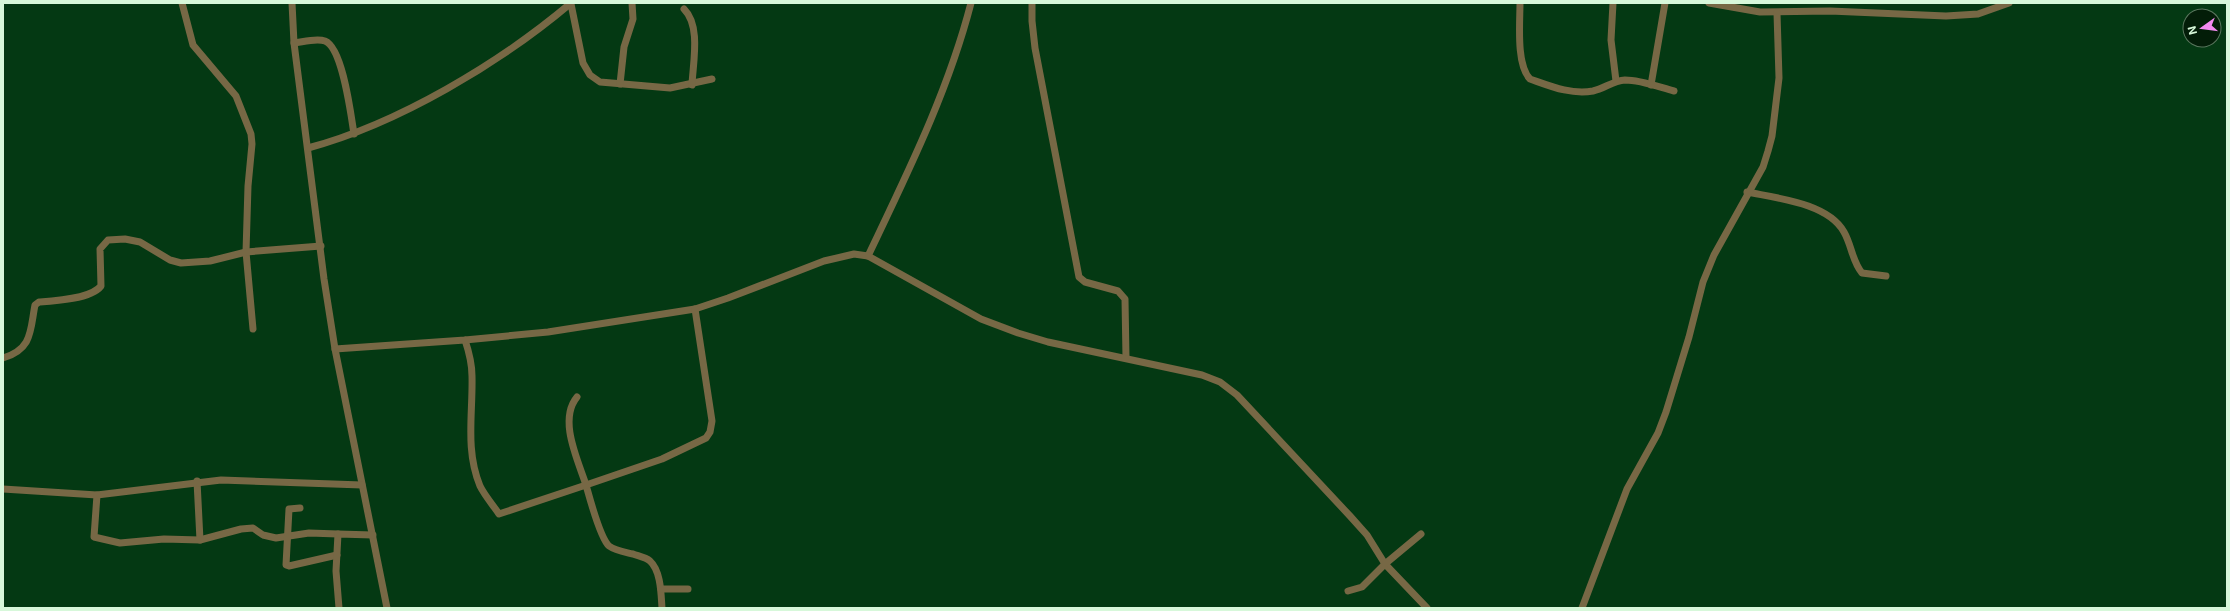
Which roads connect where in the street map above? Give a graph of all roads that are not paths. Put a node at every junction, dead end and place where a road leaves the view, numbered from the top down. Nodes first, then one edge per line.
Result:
1 (182, 3) edge
2 (292, 3) edge
3 (571, 3) edge
4 (632, 3) edge
5 (971, 3) edge
6 (1032, 3) edge
7 (1520, 3) edge
8 (1613, 3) edge
9 (1665, 3) edge
10 (1709, 3) edge
11 (2009, 3) edge
12 (684, 9) dead end
13 (1777, 13) junction
14 (294, 43) junction
15 (712, 79) dead end
16 (1616, 81) junction
17 (620, 84) junction
18 (692, 85) junction
19 (1651, 85) junction
20 (1674, 91) dead end
21 (354, 134) junction
22 (308, 148) junction
23 (1747, 192) junction
24 (321, 246) junction
25 (246, 252) junction
26 (868, 256) junction
27 (1886, 276) dead end
28 (695, 309) junction
29 (253, 329) dead end
30 (465, 340) junction
31 (335, 348) junction
32 (3, 358) edge
33 (1126, 358) junction
34 (577, 396) dead end
35 (197, 481) junction
36 (362, 485) junction
37 (586, 486) junction
38 (3, 489) edge
39 (97, 495) junction
40 (300, 508) dead end
41 (338, 534) junction
42 (373, 534) junction
43 (1421, 534) dead end
44 (288, 535) junction
45 (200, 540) junction
46 (337, 555) junction
47 (1385, 564) junction
48 (661, 588) junction
49 (688, 589) dead end
50 (1348, 591) dead end
51 (339, 608) edge
52 (387, 608) edge
53 (662, 608) edge
54 (1428, 608) edge
55 (1582, 608) edge

1 - 25 street
2 - 14 street
3 - 17 street
3 - 21 street
4 - 17 street
5 - 26 street
6 - 33 street
7 - 16 street
8 - 16 street
9 - 19 street
10 - 13 street
11 - 13 street
12 - 18 street
13 - 23 street
14 - 21 street
14 - 22 street
15 - 18 street
16 - 19 street
17 - 18 street
19 - 20 street
21 - 22 street
22 - 24 street
23 - 27 street
23 - 55 street
24 - 25 street
24 - 31 street
25 - 29 street
25 - 32 street
26 - 28 street
26 - 33 street
28 - 30 street
28 - 37 street
30 - 31 street
30 - 37 street
31 - 36 street
33 - 47 street
34 - 37 street
35 - 36 street
35 - 39 street
35 - 45 street
36 - 42 street
37 - 48 street
38 - 39 street
39 - 45 street
40 - 44 street
41 - 42 street
41 - 44 street
41 - 46 street
42 - 52 street
43 - 47 street
44 - 45 street
44 - 46 street
46 - 51 street
47 - 50 street
47 - 54 street
48 - 49 street
48 - 53 street

